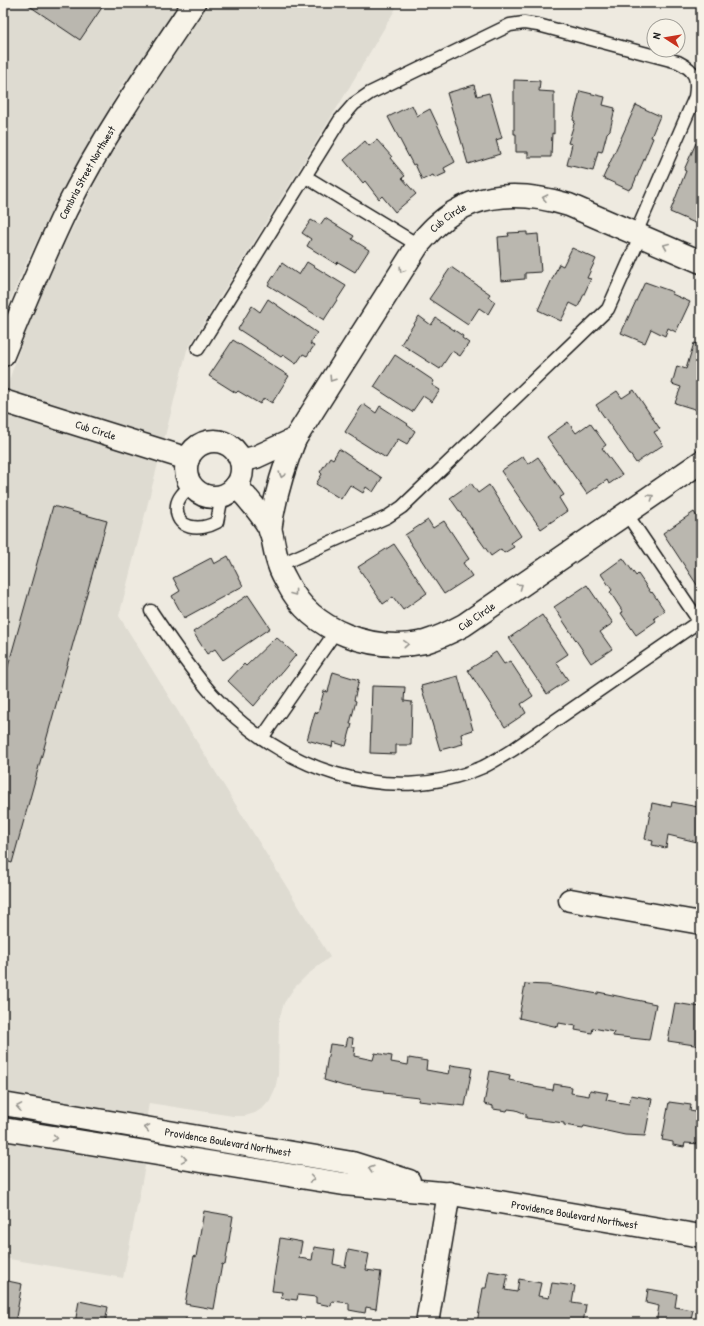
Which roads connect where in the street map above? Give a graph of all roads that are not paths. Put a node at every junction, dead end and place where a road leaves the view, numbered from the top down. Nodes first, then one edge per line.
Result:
1 (194, 3) edge
2 (306, 177) junction
3 (638, 234) junction
4 (418, 245) junction
5 (701, 262) edge
6 (198, 349) dead end
7 (3, 355) edge
8 (3, 401) edge
9 (295, 439) junction
10 (188, 459) junction
11 (241, 461) junction
12 (701, 462) edge
13 (191, 485) junction
14 (229, 491) junction
15 (626, 513) junction
16 (270, 531) junction
17 (279, 565) junction
18 (151, 611) dead end
19 (700, 620) edge
20 (336, 631) junction
21 (262, 738) junction
22 (570, 900) dead end
23 (701, 923) edge
24 (3, 1104) edge
25 (3, 1129) edge
26 (448, 1193) junction
27 (701, 1236) edge
28 (427, 1323) edge

1 - 7 street, Cambria Street Northwest
2 - 3 lane
2 - 4 lane
2 - 6 lane
3 -> 4 street, Cub Circle
5 -> 3 street, Cub Circle
3 - 17 lane
4 -> 9 street, Cub Circle
8 - 10 street, Cub Circle
9 - 11 street
9 -> 16 street, Cub Circle
10 - 11 street
10 - 13 street
11 - 14 street
15 -> 12 street, Cub Circle
13 - 14 street
13 - 14 lane
14 - 16 street, Cub Circle
15 - 19 lane
20 -> 15 street, Cub Circle
16 - 17 street, Cub Circle
17 -> 20 street, Cub Circle
18 - 21 lane
19 - 21 lane
20 - 21 lane
22 - 23 street
26 -> 24 street, Providence Boulevard Northwest
25 -> 26 street, Providence Boulevard Northwest
26 - 27 street, Providence Boulevard Northwest
26 - 28 street

